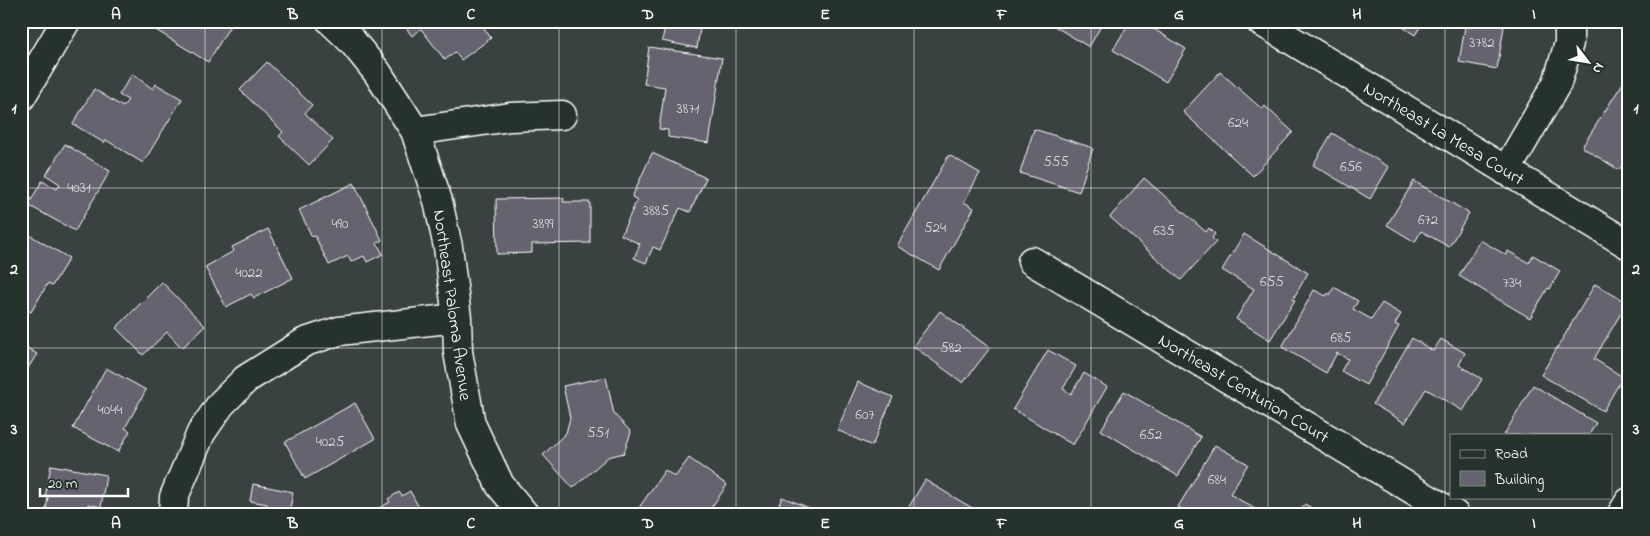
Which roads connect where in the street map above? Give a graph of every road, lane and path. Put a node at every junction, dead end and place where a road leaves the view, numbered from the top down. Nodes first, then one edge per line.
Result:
1 (66, 21) edge
2 (331, 21) edge
3 (1260, 21) edge
4 (1569, 21) edge
5 (21, 97) edge
6 (562, 115) dead end
7 (415, 131) junction
8 (1506, 171) junction
9 (1629, 245) edge
10 (1032, 261) dead end
11 (457, 318) junction
12 (1629, 502) edge
13 (173, 515) edge
14 (525, 515) edge
15 (1455, 515) edge
16 (1621, 515) edge

1 - 5 street
2 - 7 street, Northeast Paloma Avenue
3 - 8 street, Northeast La Mesa Court
4 - 8 street
6 - 7 street
7 - 11 street, Northeast Paloma Avenue
8 - 9 street, Northeast La Mesa Court
10 - 15 street, Northeast Centurion Court
11 - 13 street
11 - 14 street, Northeast Paloma Avenue
12 - 16 street

